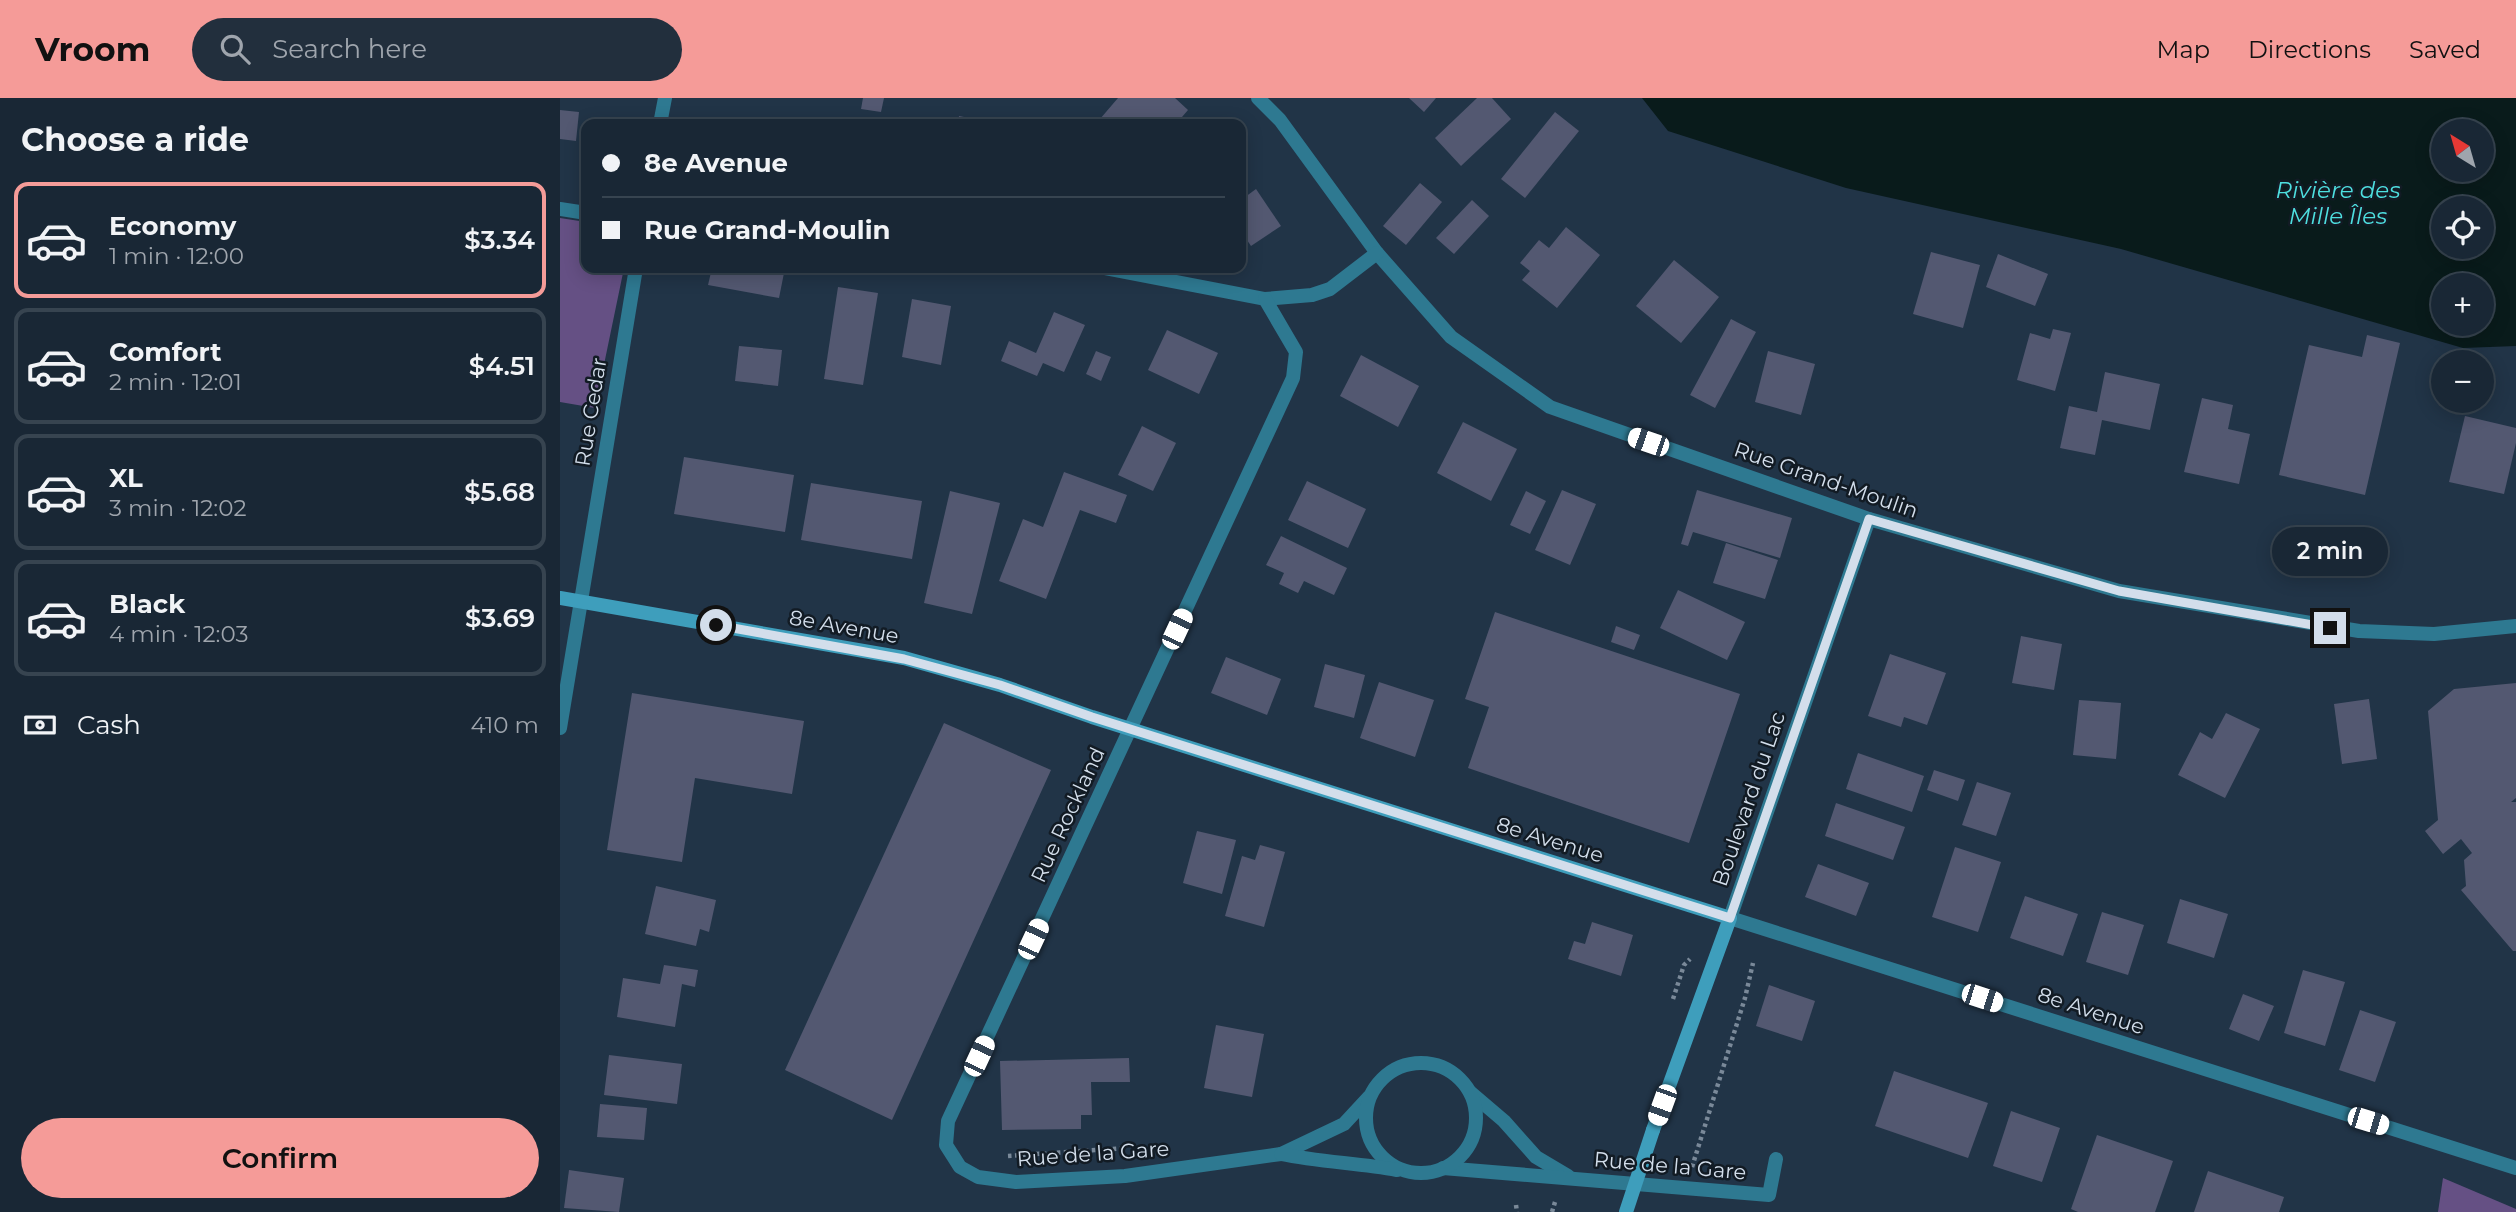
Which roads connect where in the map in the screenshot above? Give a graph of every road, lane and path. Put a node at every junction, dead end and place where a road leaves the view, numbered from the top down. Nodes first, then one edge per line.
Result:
1 (665, 98) edge
2 (1258, 98) edge
3 (661, 119) edge
4 (560, 209) edge
5 (581, 212) edge
6 (1377, 253) junction
7 (635, 273) edge
8 (1130, 273) edge
9 (1265, 299) junction
10 (1869, 519) junction
11 (560, 598) edge
12 (581, 602) junction
13 (2516, 626) edge
14 (560, 728) edge
15 (1131, 729) junction
16 (1730, 918) junction
17 (1753, 963) dead end
18 (1470, 1092) junction
19 (1369, 1097) junction
20 (948, 1121) joint
21 (1126, 1148) dead end
22 (1281, 1154) junction
23 (1001, 1156) dead end
24 (1776, 1159) dead end
25 (1443, 1168) junction
26 (1692, 1168) dead end
27 (2516, 1168) edge
28 (1406, 1171) junction
29 (1572, 1178) junction
30 (1555, 1202) dead end
31 (1516, 1205) dead end
32 (1517, 1212) edge
33 (1552, 1212) edge
34 (1626, 1212) edge

1 - 3 street
2 - 6 street, Rue Grand-Moulin
4 - 5 street
6 - 9 street
6 - 10 street, Rue Grand-Moulin
7 - 12 street, Rue Cedar
8 - 9 street
9 - 15 street, Rue Rockland
10 - 13 street, Rue Grand-Moulin
10 - 16 street, Boulevard du Lac
11 - 12 street, 8e Avenue
12 - 14 street, Rue Cedar
12 - 15 street, 8e Avenue
15 - 16 street, 8e Avenue
15 - 20 street, Rue Rockland
16 - 27 street, 8e Avenue
16 - 34 street, Boulevard du Lac, bridge
17 - 26 path
18 - 19 street
18 - 25 street
18 - 29 street, Rue de la Gare
19 - 22 street, Rue de la Gare
19 - 28 street
20 - 22 street, Rue de la Gare
21 - 23 path
22 - 28 street, Rue de la Gare
24 - 29 street, Rue de la Gare
25 - 28 street
25 - 29 street, Rue de la Gare
30 - 33 path
31 - 32 path

